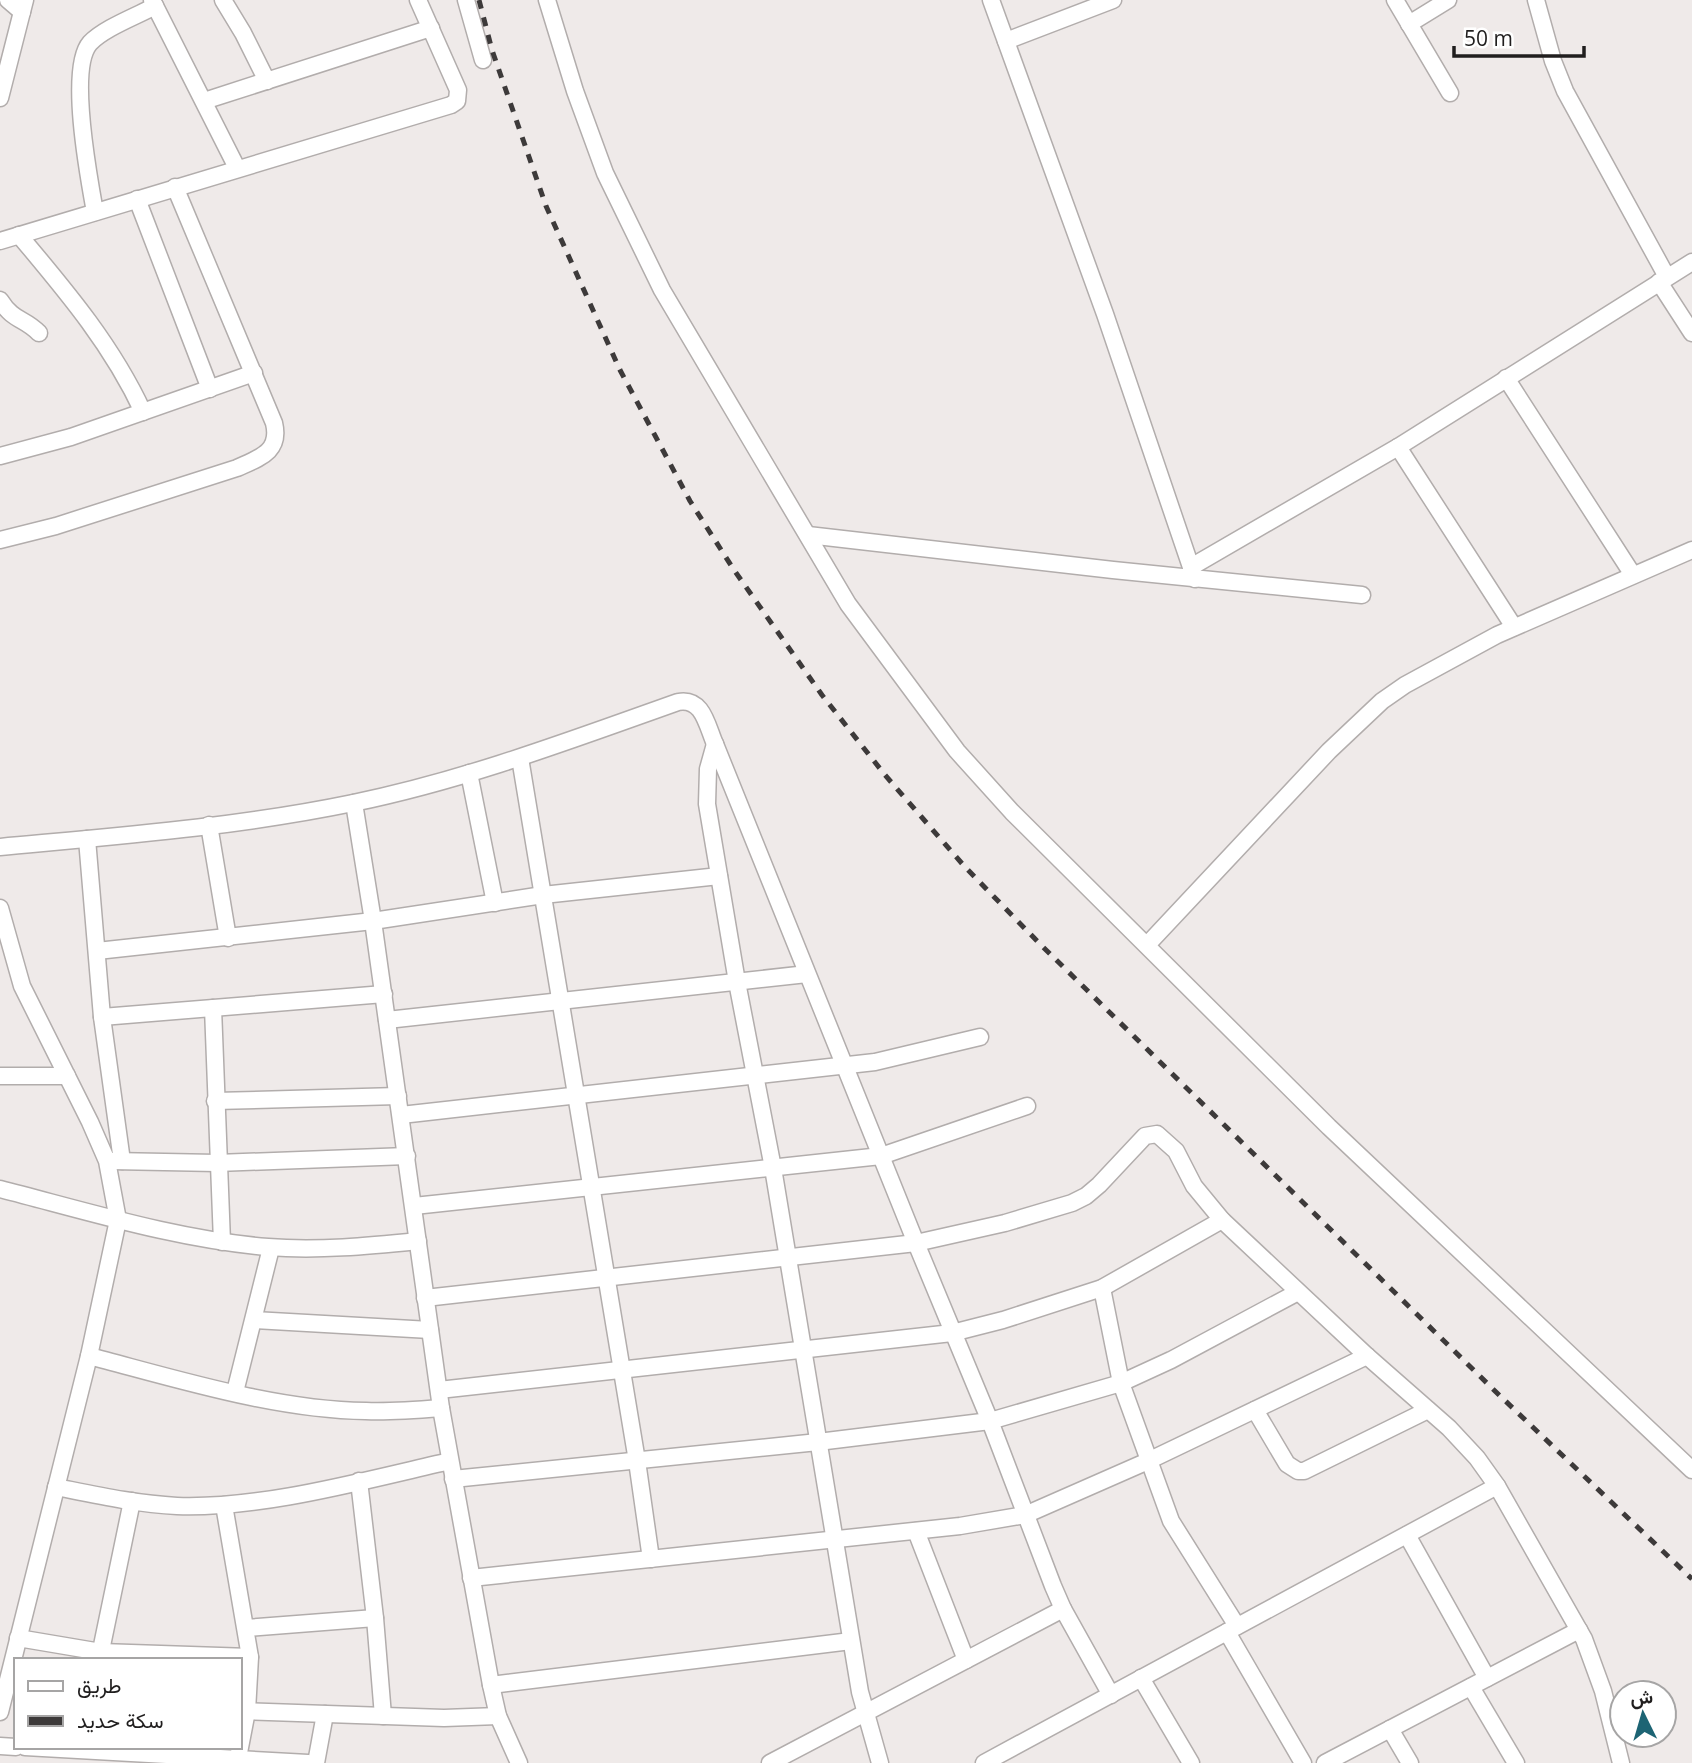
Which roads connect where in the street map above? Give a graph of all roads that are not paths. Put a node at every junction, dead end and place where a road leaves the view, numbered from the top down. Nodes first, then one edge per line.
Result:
1 (8, 0) edge
2 (223, 0) edge
3 (418, 0) edge
4 (466, 0) edge
5 (547, 0) edge
6 (991, 0) edge
7 (1112, 0) edge
8 (1395, 0) edge
9 (1448, 0) edge
10 (1536, 0) edge
11 (154, 3) edge
12 (24, 6) edge
13 (1409, 24) junction
14 (431, 28) junction
15 (0, 36) edge
16 (1006, 41) junction
17 (14, 46) junction
18 (483, 60) dead end
19 (267, 81) junction
20 (1450, 93) dead end
21 (0, 98) edge
22 (204, 101) junction
23 (237, 168) junction
24 (175, 187) junction
25 (138, 199) junction
26 (95, 212) junction
27 (19, 235) junction
28 (0, 241) edge
29 (1692, 262) edge
30 (1663, 279) junction
31 (0, 300) edge
32 (39, 333) dead end
33 (1692, 333) edge
34 (254, 373) junction
35 (1506, 378) junction
36 (210, 389) junction
37 (143, 412) junction
38 (1398, 446) junction
39 (0, 456) edge
40 (808, 535) junction
41 (0, 540) edge
42 (1692, 550) edge
43 (1193, 573) junction
44 (1633, 575) junction
45 (1362, 595) dead end
46 (1514, 627) junction
47 (715, 744) junction
48 (520, 758) junction
49 (469, 773) junction
50 (355, 803) junction
51 (209, 825) junction
52 (87, 839) junction
53 (0, 847) edge
54 (719, 876) junction
55 (543, 895) junction
56 (495, 903) junction
57 (0, 908) edge
58 (373, 921) junction
59 (228, 938) junction
60 (1147, 945) junction
61 (97, 951) junction
62 (807, 974) junction
63 (737, 982) junction
64 (384, 994) junction
65 (561, 1001) junction
66 (213, 1008) junction
67 (102, 1017) junction
68 (387, 1020) junction
69 (980, 1037) dead end
70 (844, 1066) junction
71 (756, 1075) junction
72 (0, 1076) edge
73 (67, 1076) junction
74 (576, 1094) junction
75 (398, 1096) junction
76 (215, 1101) junction
77 (1027, 1106) dead end
78 (401, 1115) junction
79 (407, 1156) junction
80 (881, 1156) junction
81 (114, 1161) junction
82 (217, 1163) junction
83 (773, 1168) junction
84 (592, 1187) junction
85 (0, 1189) edge
86 (414, 1206) junction
87 (118, 1220) junction
88 (1222, 1220) junction
89 (418, 1241) junction
90 (222, 1242) junction
91 (916, 1243) junction
92 (271, 1248) junction
93 (788, 1258) junction
94 (607, 1278) junction
95 (1102, 1288) junction
96 (1298, 1292) junction
97 (425, 1298) junction
98 (254, 1320) junction
99 (430, 1330) junction
100 (952, 1333) junction
101 (803, 1349) junction
102 (89, 1356) junction
103 (1367, 1356) junction
104 (622, 1369) junction
105 (1121, 1383) junction
106 (439, 1390) junction
107 (235, 1392) junction
108 (441, 1408) junction
109 (1428, 1409) junction
110 (1255, 1410) junction
111 (990, 1421) junction
112 (818, 1442) junction
113 (450, 1461) junction
114 (638, 1461) junction
115 (1148, 1461) junction
116 (1692, 1470) edge
117 (453, 1479) junction
118 (359, 1481) junction
119 (1497, 1486) junction
120 (55, 1487) junction
121 (132, 1502) junction
122 (225, 1505) junction
123 (1025, 1515) junction
124 (916, 1531) junction
125 (1407, 1535) junction
126 (834, 1540) junction
127 (651, 1559) junction
128 (471, 1578) junction
129 (1063, 1609) junction
130 (376, 1618) junction
131 (246, 1628) junction
132 (1232, 1629) junction
133 (1578, 1630) junction
134 (18, 1638) junction
135 (851, 1641) junction
136 (100, 1656) edge
137 (250, 1657) junction
138 (15, 1658) edge
139 (176, 1658) edge
140 (966, 1660) junction
141 (14, 1666) edge
142 (1141, 1678) junction
143 (1487, 1678) junction
144 (491, 1685) junction
145 (1471, 1687) junction
146 (10, 1695) edge
147 (1111, 1695) junction
148 (244, 1711) edge
149 (0, 1712) edge
150 (864, 1713) junction
151 (325, 1714) junction
152 (383, 1716) junction
153 (498, 1716) junction
154 (1390, 1729) junction
155 (40, 1749) edge
156 (78, 1754) edge
157 (158, 1755) edge
158 (238, 1762) edge
159 (308, 1763) edge
160 (316, 1763) edge
161 (519, 1763) edge
162 (770, 1763) edge
163 (880, 1763) edge
164 (984, 1763) edge
165 (1191, 1763) edge
166 (1303, 1763) edge
167 (1325, 1763) edge
168 (1410, 1763) edge
169 (1516, 1763) edge
170 (1621, 1763) edge

1 - 12 street
2 - 19 street
3 - 14 street
4 - 18 street
5 - 40 street
6 - 16 street
7 - 16 street
8 - 13 street
9 - 13 street
10 - 30 street
11 - 22 street
11 - 26 street
12 - 17 street
13 - 20 street
14 - 19 street
14 - 23 street
15 - 17 street
16 - 43 street
17 - 21 street
19 - 22 street
22 - 23 street
23 - 24 street
24 - 25 street
24 - 34 street
25 - 26 street
25 - 36 street
26 - 27 street
27 - 28 street
27 - 37 street
29 - 30 street
30 - 33 street
30 - 35 street
31 - 32 street
34 - 36 street
34 - 41 street
35 - 38 street
35 - 44 street
36 - 37 street
37 - 39 street
38 - 43 street
38 - 46 street
40 - 43 street
40 - 60 street
42 - 44 street
43 - 45 street
44 - 46 street
46 - 60 street
47 - 48 street
47 - 54 street
47 - 62 street
48 - 49 street
48 - 55 street
49 - 50 street
49 - 56 street
50 - 51 street
50 - 58 street
51 - 52 street
51 - 59 street
52 - 53 street
52 - 61 street
54 - 55 street
54 - 63 street
55 - 56 street
55 - 65 street
56 - 58 street
57 - 73 street
58 - 59 street
58 - 64 street
59 - 61 street
60 - 116 street
61 - 67 street
62 - 63 street
62 - 70 street
63 - 65 street
63 - 71 street
64 - 66 street
64 - 68 street
65 - 68 street
65 - 74 street
66 - 67 street
66 - 76 street
67 - 81 street
68 - 75 street
69 - 70 street
70 - 71 street
70 - 80 street
71 - 74 street
71 - 83 street
72 - 73 street
73 - 81 street
74 - 78 street
74 - 84 street
75 - 76 street
75 - 78 street
76 - 82 street
77 - 80 street
78 - 79 street
79 - 82 street
79 - 86 street
80 - 83 street
80 - 91 street
81 - 82 street
81 - 87 street
82 - 90 street
83 - 84 street
83 - 93 street
84 - 86 street
84 - 94 street
85 - 87 street
86 - 89 street
87 - 90 street
87 - 102 street
88 - 91 street
88 - 95 street
88 - 96 street
89 - 92 street
89 - 97 street
90 - 92 street
91 - 93 street
91 - 100 street
92 - 98 street
93 - 94 street
93 - 101 street
94 - 97 street
94 - 104 street
95 - 100 street
95 - 105 street
96 - 103 street
96 - 105 street
97 - 99 street
98 - 99 street
98 - 107 street
99 - 106 street
100 - 101 street
100 - 111 street
101 - 104 street
101 - 112 street
102 - 107 street
102 - 120 street
103 - 109 street
103 - 110 street
104 - 106 street
104 - 114 street
105 - 111 street
105 - 115 street
106 - 108 street
107 - 108 street
108 - 113 street
109 - 110 street
109 - 119 street
110 - 115 street
111 - 112 street
111 - 123 street
112 - 114 street
112 - 126 street
113 - 117 street
113 - 118 street
114 - 117 street
114 - 127 street
115 - 123 street
115 - 132 street
117 - 128 street
118 - 122 street
118 - 130 street
119 - 125 street
119 - 133 street
120 - 121 street
120 - 134 street
121 - 122 street
121 - 136 street
122 - 131 street
123 - 124 street
123 - 129 street
124 - 126 street
124 - 140 street
125 - 132 street
125 - 143 street
126 - 127 street
126 - 135 street
127 - 128 street
128 - 144 street
129 - 140 street
129 - 147 street
130 - 131 street
130 - 152 street
131 - 137 street
132 - 142 street
132 - 166 street
133 - 143 street
133 - 170 street
134 - 136 street
134 - 138 street
135 - 144 street
135 - 150 street
136 - 139 street
137 - 139 street
137 - 148 street
140 - 150 street
141 - 146 street
142 - 147 street
142 - 165 street
143 - 145 street
144 - 153 street
145 - 154 street
145 - 169 street
146 - 149 street
147 - 164 street
148 - 151 street
150 - 162 street
150 - 163 street
151 - 152 street
151 - 160 street
152 - 153 street
153 - 161 street
154 - 167 street
154 - 168 street
155 - 156 street
156 - 157 street
157 - 158 street
158 - 159 street

